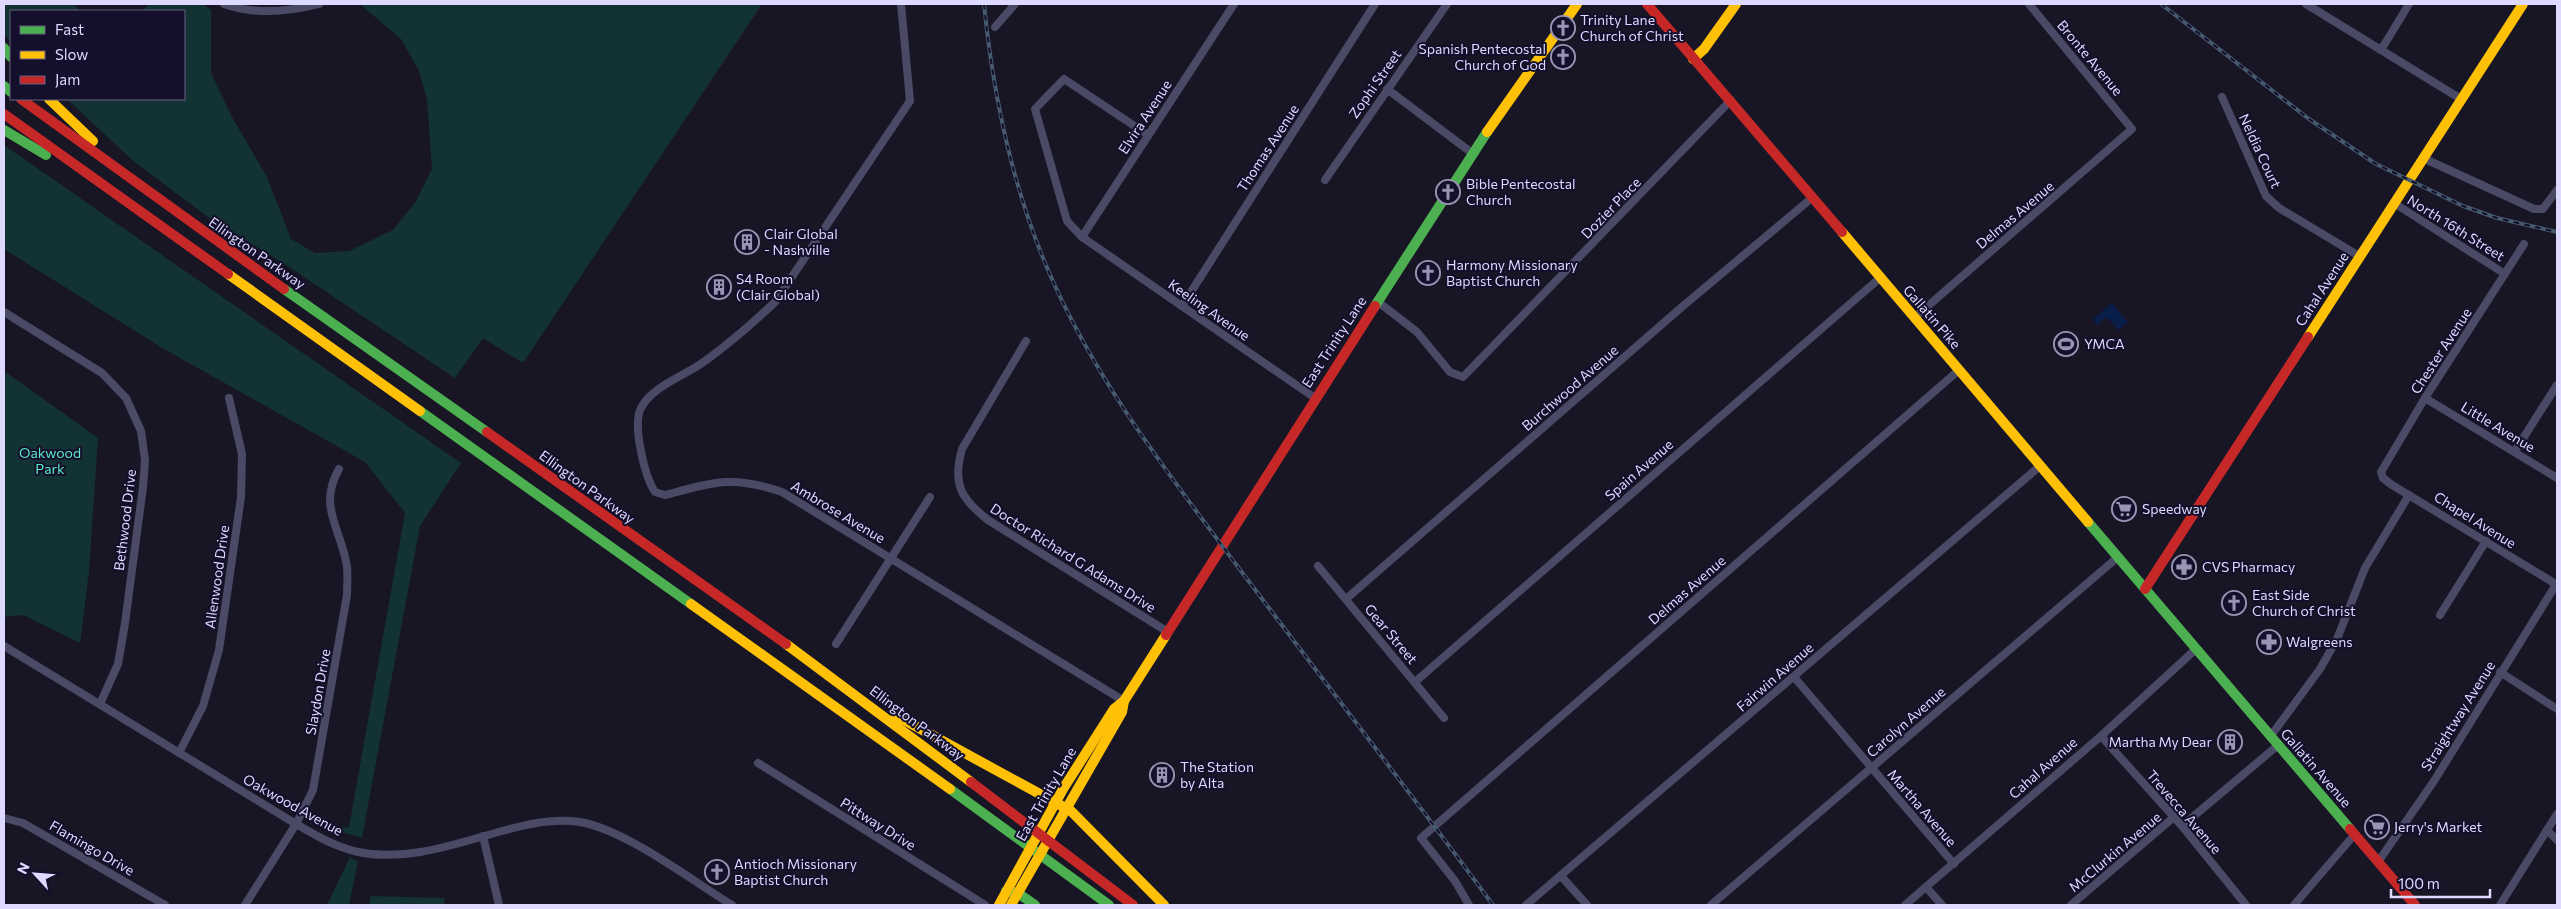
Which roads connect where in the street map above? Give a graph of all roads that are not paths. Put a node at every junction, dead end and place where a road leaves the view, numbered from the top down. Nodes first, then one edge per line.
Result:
1 (224, 4) edge
2 (320, 4) edge
3 (900, 4) edge
4 (1015, 4) edge
5 (1234, 4) edge
6 (1375, 4) edge
7 (1447, 4) edge
8 (1577, 4) edge
9 (1647, 4) edge
10 (1736, 4) edge
11 (2029, 4) edge
12 (2306, 4) edge
13 (2409, 4) edge
14 (2523, 4) edge
15 (994, 27) dead end
16 (2381, 50) junction
17 (1693, 59) junction
18 (1387, 89) junction
19 (2222, 98) dead end
20 (2461, 99) junction
21 (22, 100) edge
22 (50, 100) edge
23 (1731, 100) junction
24 (4, 114) edge
25 (2132, 129) joint
26 (4, 130) edge
27 (1148, 134) junction
28 (1472, 153) junction
29 (2422, 158) junction
30 (1325, 180) dead end
31 (140, 183) junction
32 (2557, 190) edge
33 (1813, 197) junction
34 (2394, 203) junction
35 (1082, 237) junction
36 (2524, 244) dead end
37 (198, 252) junction
38 (2359, 256) junction
39 (2505, 274) junction
40 (1881, 277) junction
41 (1377, 301) junction
42 (1182, 306) junction
43 (4, 312) edge
44 (1914, 318) junction
45 (1026, 341) dead end
46 (1959, 370) junction
47 (2557, 385) edge
48 (229, 398) dead end
49 (1315, 398) junction
50 (2425, 398) junction
51 (2515, 451) junction
52 (2040, 466) junction
53 (339, 469) dead end
54 (2381, 472) joint
55 (2557, 478) edge
56 (2409, 495) junction
57 (930, 497) dead end
58 (2486, 541) junction
59 (2118, 557) junction
60 (891, 559) junction
61 (1318, 566) dead end
62 (2557, 586) edge
63 (2145, 589) junction
64 (1346, 599) junction
65 (2440, 615) dead end
66 (1168, 632) junction
67 (836, 644) dead end
68 (4, 646) edge
69 (2196, 649) junction
70 (2500, 672) junction
71 (1794, 677) junction
72 (1415, 682) junction
73 (843, 684) junction
74 (1124, 701) junction
75 (100, 704) junction
76 (2557, 709) edge
77 (1444, 718) dead end
78 (2101, 736) junction
79 (2270, 736) junction
80 (2277, 746) junction
81 (179, 753) junction
82 (758, 763) dead end
83 (1871, 769) junction
84 (1054, 804) junction
85 (1064, 810) junction
86 (2557, 814) edge
87 (2174, 817) junction
88 (4, 818) edge
89 (296, 824) junction
90 (2182, 826) junction
91 (2547, 830) junction
92 (2355, 834) junction
93 (483, 836) junction
94 (2557, 840) edge
95 (2378, 862) junction
96 (1954, 864) junction
97 (1072, 876) junction
98 (1561, 876) junction
99 (1926, 887) junction
100 (1006, 891) junction
101 (1016, 901) edge
102 (720, 902) edge
103 (165, 905) edge
104 (245, 905) edge
105 (499, 905) edge
106 (732, 905) edge
107 (985, 905) edge
108 (999, 905) edge
109 (1035, 905) edge
110 (1102, 905) edge
111 (1109, 905) edge
112 (1133, 905) edge
113 (1164, 905) edge
114 (1469, 905) edge
115 (1526, 905) edge
116 (1587, 905) edge
117 (1711, 905) edge
118 (1905, 905) edge
119 (1942, 905) edge
120 (2071, 905) edge
121 (2246, 905) edge
122 (2294, 905) edge
123 (2415, 905) edge
124 (2500, 905) edge

1 - 2 street
3 - 60 street, Ambrose Avenue
4 - 15 street
5 - 27 street, Elvira Avenue
6 - 42 street, Thomas Avenue
7 - 18 street, Zophi Street
8 - 28 main road, East Trinity Lane
9 - 17 main road, Gallatin Pike
10 - 17 main road
11 - 25 street, Bronte Avenue
12 - 16 street
13 - 16 street
14 - 20 main road, Cahal Avenue
16 - 20 street
17 - 23 main road, Gallatin Pike
18 - 28 street
18 - 30 street, Zophi Street
19 - 38 street, Neldia Court
20 - 29 main road, Cahal Avenue
21 - 31 main road, Ellington Parkway
22 - 31 main road
23 - 33 main road, Gallatin Pike
23 - 41 street, Dozier Place
24 - 37 main road
25 - 44 street, Delmas Avenue
26 - 37 main road
27 - 35 street, Elvira Avenue
27 - 35 street
28 - 41 main road, East Trinity Lane
29 - 32 street
29 - 34 main road, Cahal Avenue
31 - 73 main road, Ellington Parkway
33 - 40 main road, Gallatin Pike
33 - 64 street, Burchwood Avenue
34 - 38 main road, Cahal Avenue
34 - 39 street, North 16th Street
35 - 42 street, Keeling Avenue
36 - 39 street, Chester Avenue
37 - 97 main road
38 - 63 main road, Cahal Avenue
39 - 50 street, Chester Avenue
40 - 44 main road, Gallatin Pike
40 - 72 street, Spain Avenue
41 - 49 main road, East Trinity Lane
42 - 49 street, Keeling Avenue
43 - 75 street, Bethwood Drive
44 - 46 main road, Gallatin Pike
45 - 66 street, Doctor Richard G Adams Drive
46 - 52 main road, Gallatin Pike
46 - 114 street, Delmas Avenue
47 - 51 street
48 - 81 street, Allenwood Drive
49 - 66 main road, East Trinity Lane
50 - 51 street, Little Avenue
50 - 54 street, Chester Avenue
51 - 55 street, Little Avenue
52 - 59 main road, Gallatin Pike
52 - 71 street, Fairwin Avenue
53 - 89 street, Slaydon Drive
54 - 56 street, Chapel Avenue
56 - 58 street, Chapel Avenue
56 - 79 street
57 - 60 street
58 - 62 street, Chapel Avenue
58 - 65 street
59 - 63 main road, Gallatin Pike
59 - 83 street, Carolyn Avenue
60 - 67 street
60 - 74 street, Ambrose Avenue
61 - 64 street, Gear Street
62 - 70 street, Straightway Avenue
63 - 69 main road, Gallatin Pike
64 - 72 street, Gear Street
66 - 74 main road, East Trinity Lane
68 - 75 street, Oakwood Avenue
69 - 78 street, Cahal Avenue
69 - 79 main road, Gallatin Avenue
70 - 76 street
70 - 95 street, Straightway Avenue
71 - 83 street, Martha Avenue
71 - 98 street, Fairwin Avenue
72 - 77 street, Gear Street
73 - 84 main road
73 - 112 main road, Ellington Parkway
74 - 84 main road, East Trinity Lane
74 - 85 main road, East Trinity Lane
75 - 81 street, Oakwood Avenue
78 - 87 street, Trevecca Avenue
78 - 96 street, Cahal Avenue
79 - 80 main road, Gallatin Avenue
80 - 90 street, McClurkin Avenue
80 - 92 main road, Gallatin Avenue
81 - 89 street, Oakwood Avenue
82 - 107 street, Pittway Drive
83 - 96 street, Martha Avenue
83 - 117 street, Carolyn Avenue
84 - 85 main road
84 - 100 main road, East Trinity Lane
85 - 101 main road, East Trinity Lane
85 - 113 main road
86 - 91 street
87 - 90 street, Trevecca Avenue
87 - 120 street, McClurkin Avenue
88 - 103 street, Flamingo Drive
89 - 93 street, Oakwood Avenue
89 - 104 street, Slaydon Drive
90 - 121 street, Trevecca Avenue
91 - 94 street
91 - 124 street
92 - 95 main road, Gallatin Avenue
92 - 122 street
93 - 102 street, Oakwood Avenue
93 - 105 street
95 - 123 main road, Gallatin Avenue
96 - 99 street, Cahal Avenue
97 - 110 main road
97 - 111 main road
98 - 115 street, Fairwin Avenue
98 - 116 street
99 - 118 street, Cahal Avenue
99 - 119 street
100 - 101 main road
100 - 108 main road, East Trinity Lane
101 - 109 main road
102 - 106 street, Oakwood Avenue

